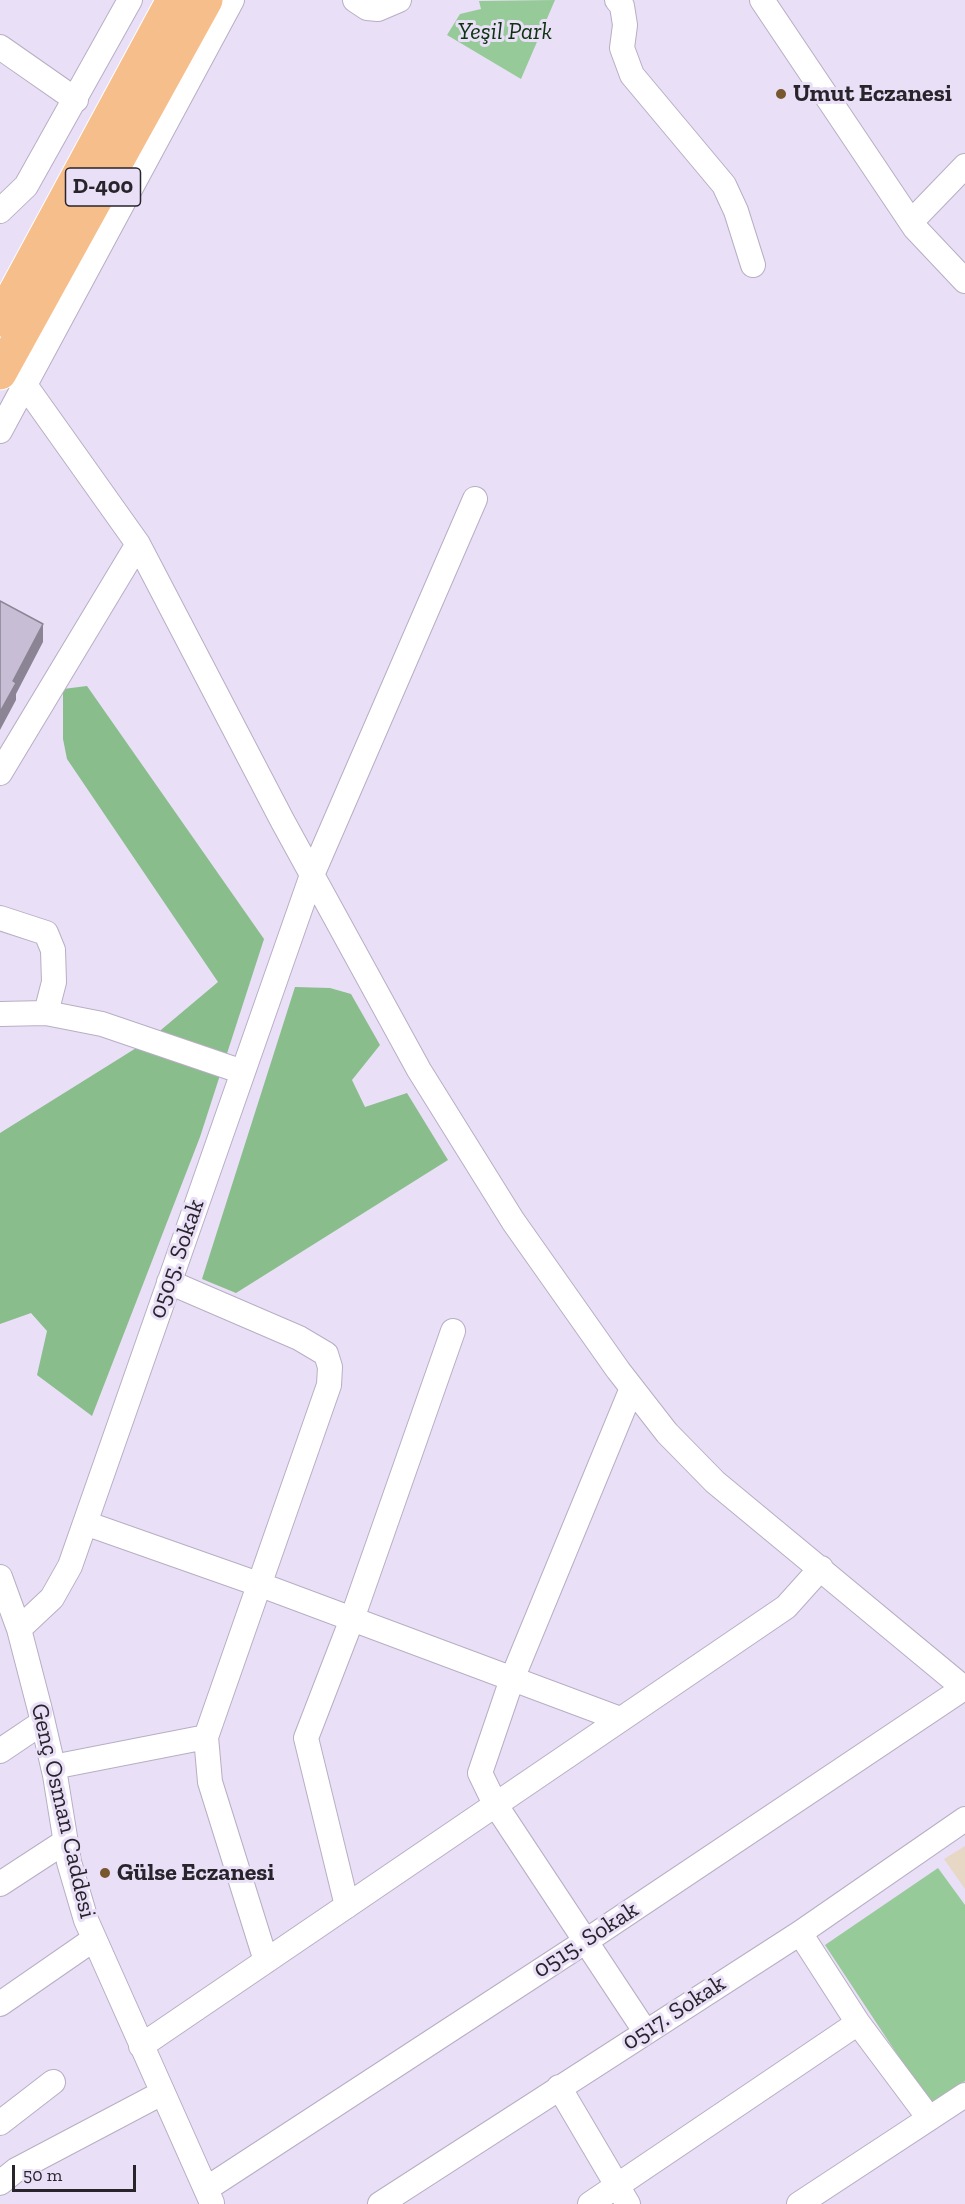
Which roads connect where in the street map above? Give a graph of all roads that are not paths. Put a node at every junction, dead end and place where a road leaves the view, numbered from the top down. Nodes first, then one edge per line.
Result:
1 (130, 0) edge
2 (173, 0) edge
3 (206, 0) edge
4 (232, 0) edge
5 (355, 0) edge
6 (399, 0) edge
7 (617, 0) edge
8 (762, 0) edge
9 (0, 46) edge
10 (76, 100) junction
11 (965, 166) edge
12 (0, 211) edge
13 (911, 222) junction
14 (753, 265) dead end
15 (965, 281) edge
16 (13, 329) edge
17 (7, 372) edge
18 (0, 431) edge
19 (475, 499) dead end
20 (138, 544) junction
21 (0, 772) edge
22 (312, 875) junction
23 (0, 918) edge
24 (46, 1013) junction
25 (0, 1014) edge
26 (243, 1072) junction
27 (169, 1282) junction
28 (453, 1331) dead end
29 (632, 1388) junction
30 (85, 1523) junction
31 (821, 1568) junction
32 (0, 1577) edge
33 (261, 1585) junction
34 (352, 1619) junction
35 (11, 1621) edge
36 (512, 1679) junction
37 (964, 1688) edge
38 (620, 1719) junction
39 (43, 1722) junction
40 (206, 1737) junction
41 (0, 1751) edge
42 (53, 1767) junction
43 (495, 1804) junction
44 (965, 1819) edge
45 (66, 1841) junction
46 (0, 1884) edge
47 (347, 1906) junction
48 (801, 1933) junction
49 (94, 1939) junction
50 (586, 1941) junction
51 (266, 1961) junction
52 (0, 2004) edge
53 (858, 2023) junction
54 (645, 2031) junction
55 (141, 2046) junction
56 (53, 2082) dead end
57 (559, 2087) junction
58 (162, 2093) junction
59 (965, 2095) edge
60 (929, 2118) junction
61 (0, 2123) edge
62 (0, 2183) edge
63 (623, 2195) edge
64 (209, 2196) edge
65 (380, 2204) edge
66 (590, 2204) edge
67 (799, 2204) edge

1 - 10 street
2 - 16 highway, D-400
3 - 16 highway, D-400
4 - 16 street
5 - 6 street
7 - 14 street
8 - 13 street
9 - 10 street
10 - 12 street
11 - 13 street
13 - 15 street
16 - 17 highway, D-400
17 - 18 street
17 - 20 street
19 - 22 street, 0505. Sokak
20 - 21 street
20 - 22 street
22 - 26 street, 0505. Sokak
22 - 29 street
23 - 24 street
24 - 25 street
24 - 26 street
26 - 27 street, 0505. Sokak
27 - 30 street, 0505. Sokak
27 - 33 street
28 - 34 street
29 - 31 street
29 - 36 street
30 - 33 street
30 - 35 street, 0505. Sokak
31 - 37 street
31 - 38 street
32 - 35 street, Genç Osman Caddesi
33 - 34 street
33 - 40 street
34 - 36 street
34 - 47 street
35 - 39 street, Genç Osman Caddesi
36 - 38 street
36 - 43 street
37 - 50 street, 0515. Sokak
38 - 43 street
39 - 41 street
39 - 42 street, Genç Osman Caddesi
40 - 42 street
40 - 51 street
42 - 45 street, Genç Osman Caddesi
43 - 47 street
43 - 50 street
44 - 48 street, 0517. Sokak
45 - 46 street
45 - 49 street, Genç Osman Caddesi
47 - 51 street
48 - 53 street
48 - 54 street, 0517. Sokak
49 - 52 street
49 - 55 street, Genç Osman Caddesi
50 - 54 street
50 - 64 street, 0515. Sokak
51 - 55 street
53 - 60 street
53 - 63 street
54 - 57 street, 0517. Sokak
55 - 58 street, Genç Osman Caddesi
56 - 61 street
57 - 63 street
57 - 65 street, 0517. Sokak
58 - 62 street
58 - 64 street, Genç Osman Caddesi
59 - 60 street
60 - 67 street
63 - 66 street

